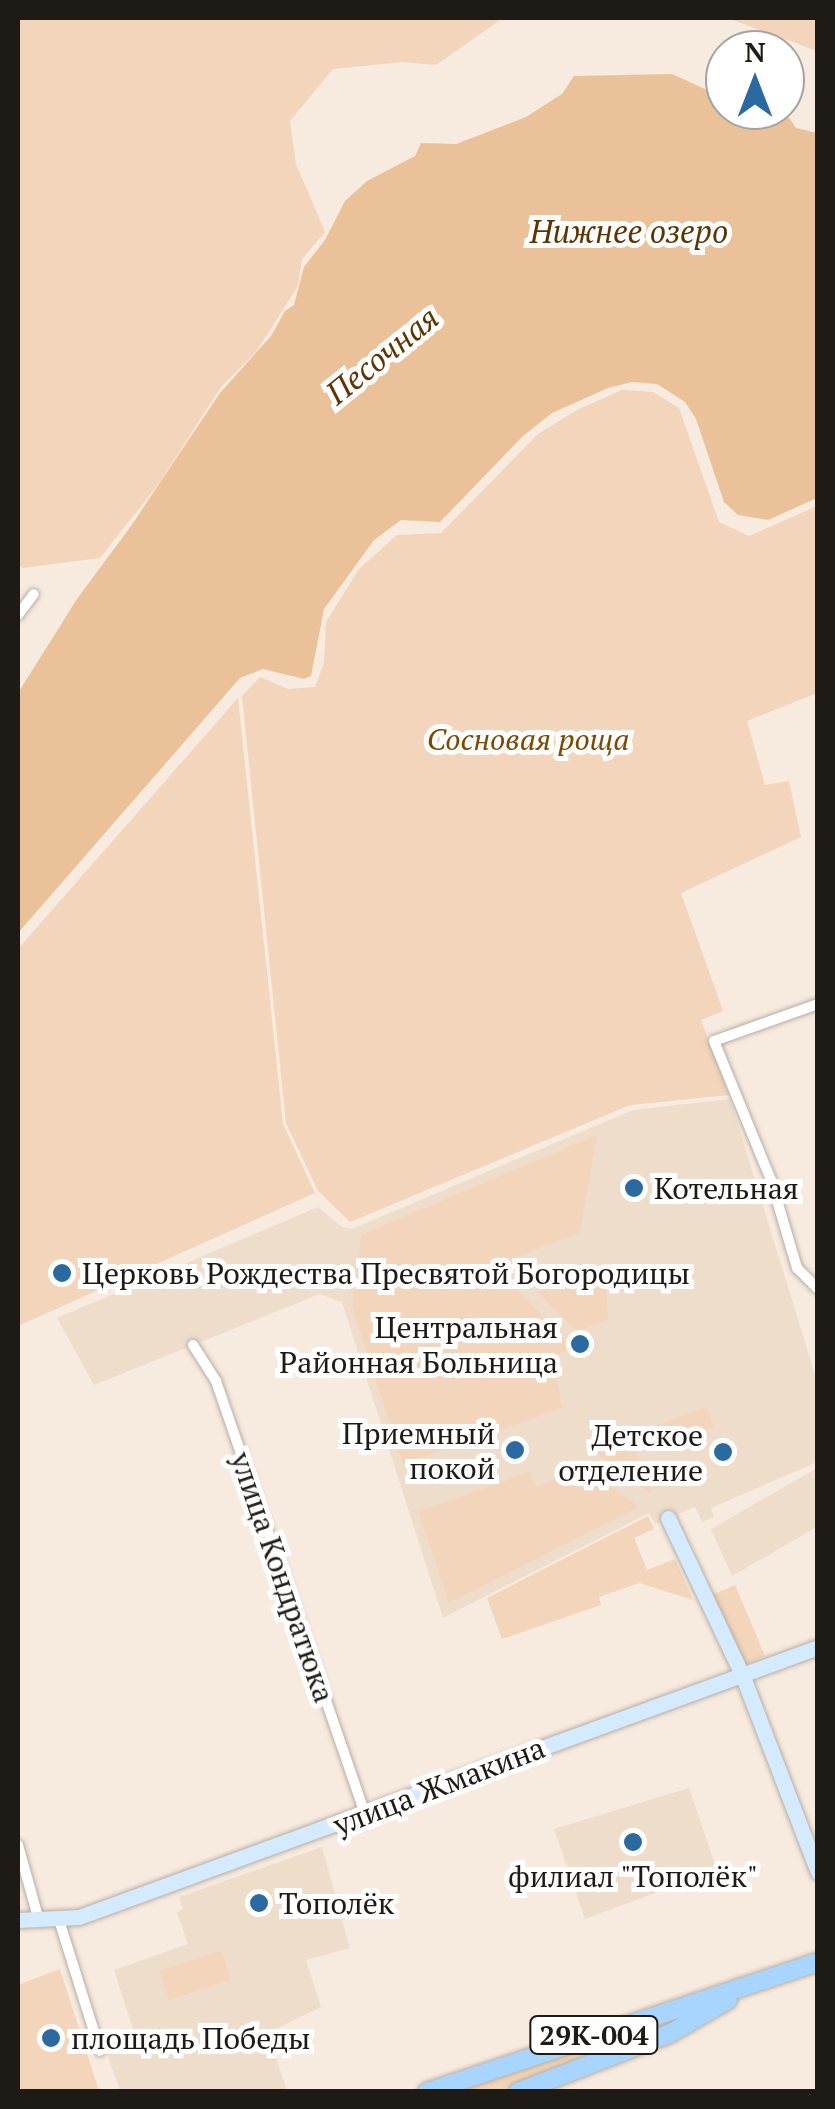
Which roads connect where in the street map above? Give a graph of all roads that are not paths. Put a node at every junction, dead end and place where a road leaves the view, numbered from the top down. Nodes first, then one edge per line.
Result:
1 (34, 594) dead end
2 (18, 615) edge
3 (818, 1004) edge
4 (818, 1290) edge
5 (193, 1345) dead end
6 (668, 1518) dead end
7 (818, 1646) edge
8 (743, 1677) junction
9 (364, 1812) junction
10 (18, 1846) edge
11 (818, 1872) edge
12 (38, 1917) junction
13 (18, 1920) edge
14 (59, 1920) junction
15 (818, 1962) edge
16 (761, 1981) junction
17 (660, 2013) junction
18 (668, 2034) junction
19 (100, 2050) dead end
20 (428, 2092) edge
21 (518, 2092) edge

1 - 2 street
3 - 4 street
5 - 9 street, улица Кондратюка
6 - 8 street
7 - 8 street, улица Жмакина
8 - 9 street, улица Жмакина
8 - 11 street
9 - 14 street, улица Жмакина
10 - 12 street
12 - 13 street
12 - 14 street
14 - 19 street
15 - 16 main road, 29К-004
16 - 17 main road, 29К-004
16 - 18 main road, 29К-004
17 - 18 main road
17 - 20 main road, 29К-004
18 - 21 main road, 29К-004

